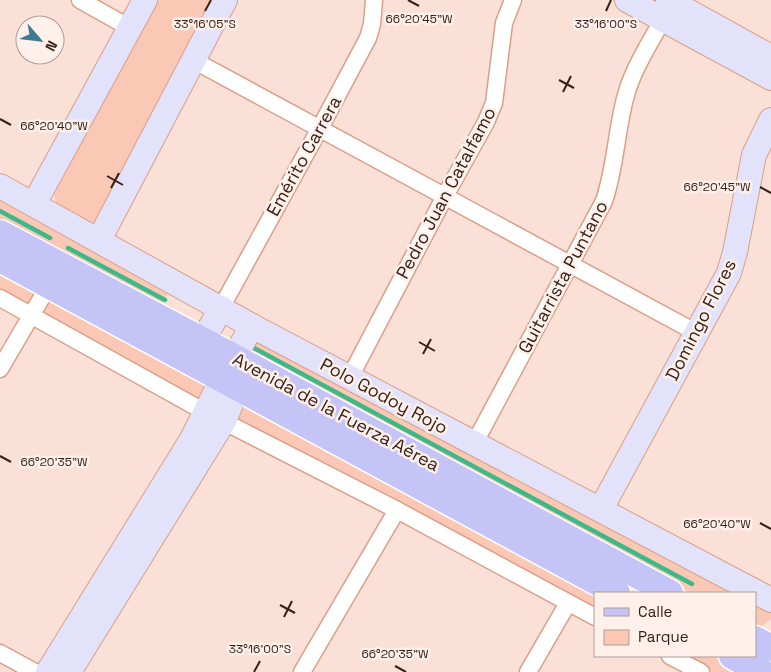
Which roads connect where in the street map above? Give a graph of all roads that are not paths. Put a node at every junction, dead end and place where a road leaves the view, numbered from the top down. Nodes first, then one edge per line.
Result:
1 (80, 0) edge
2 (145, 0) edge
3 (225, 0) edge
4 (374, 0) edge
5 (513, 0) edge
6 (627, 0) edge
7 (670, 6) edge
8 (130, 28) junction
9 (771, 57) edge
10 (193, 60) junction
11 (771, 78) edge
12 (771, 120) edge
13 (320, 128) junction
14 (0, 186) edge
15 (445, 196) junction
16 (34, 204) junction
17 (0, 233) edge
18 (99, 240) junction
19 (0, 259) edge
20 (571, 265) junction
21 (49, 286) junction
22 (0, 298) edge
23 (221, 308) junction
24 (32, 315) junction
25 (252, 326) junction
26 (697, 333) junction
27 (197, 351) junction
28 (228, 368) junction
29 (0, 369) edge
30 (350, 378) junction
31 (215, 417) junction
32 (474, 444) junction
33 (601, 509) junction
34 (397, 510) junction
35 (615, 592) edge
36 (668, 592) edge
37 (771, 600) edge
38 (568, 603) junction
39 (594, 616) edge
40 (767, 645) edge
41 (0, 653) edge
42 (672, 657) edge
43 (749, 665) edge
44 (35, 672) edge
45 (48, 672) edge
46 (69, 672) edge
47 (302, 672) edge
48 (528, 672) edge
49 (701, 672) edge

1 - 8 street
2 - 8 street
3 - 10 street
4 - 13 street, Emérito Carrera
5 - 15 street, Pedro Juan Catalfamo
6 - 7 street
7 - 9 street
7 - 11 street
7 - 20 street, Guitarrista Puntano
8 - 16 street
10 - 13 street
10 - 18 street
12 - 26 street, Domingo Flores
13 - 15 street
13 - 23 street, Emérito Carrera
14 - 16 street, Polo Godoy Rojo
15 - 20 street
15 - 30 street, Pedro Juan Catalfamo
16 - 18 street, Polo Godoy Rojo
17 - 27 main road, Avenida de la Fuerza Aérea
18 - 23 street, Polo Godoy Rojo
19 - 21 main road, Avenida de la Fuerza Aérea
20 - 26 street
20 - 32 street, Guitarrista Puntano
21 - 24 street
21 - 27 main road, Avenida de la Fuerza Aérea
22 - 24 street
23 - 25 street, Polo Godoy Rojo
23 - 27 street
24 - 29 street
24 - 31 street
25 - 28 street
25 - 30 street, Polo Godoy Rojo
26 - 33 street, Domingo Flores
27 - 28 main road, Avenida de la Fuerza Aérea
28 - 31 street
28 - 35 main road, Avenida de la Fuerza Aérea
28 - 36 main road, Avenida de la Fuerza Aérea
30 - 32 street, Polo Godoy Rojo
31 - 34 street
31 - 45 street
31 - 46 street
32 - 33 street, Polo Godoy Rojo
33 - 37 street, Polo Godoy Rojo
34 - 38 street
34 - 47 street
38 - 39 street
38 - 48 street
40 - 43 street
41 - 44 street
42 - 49 street

